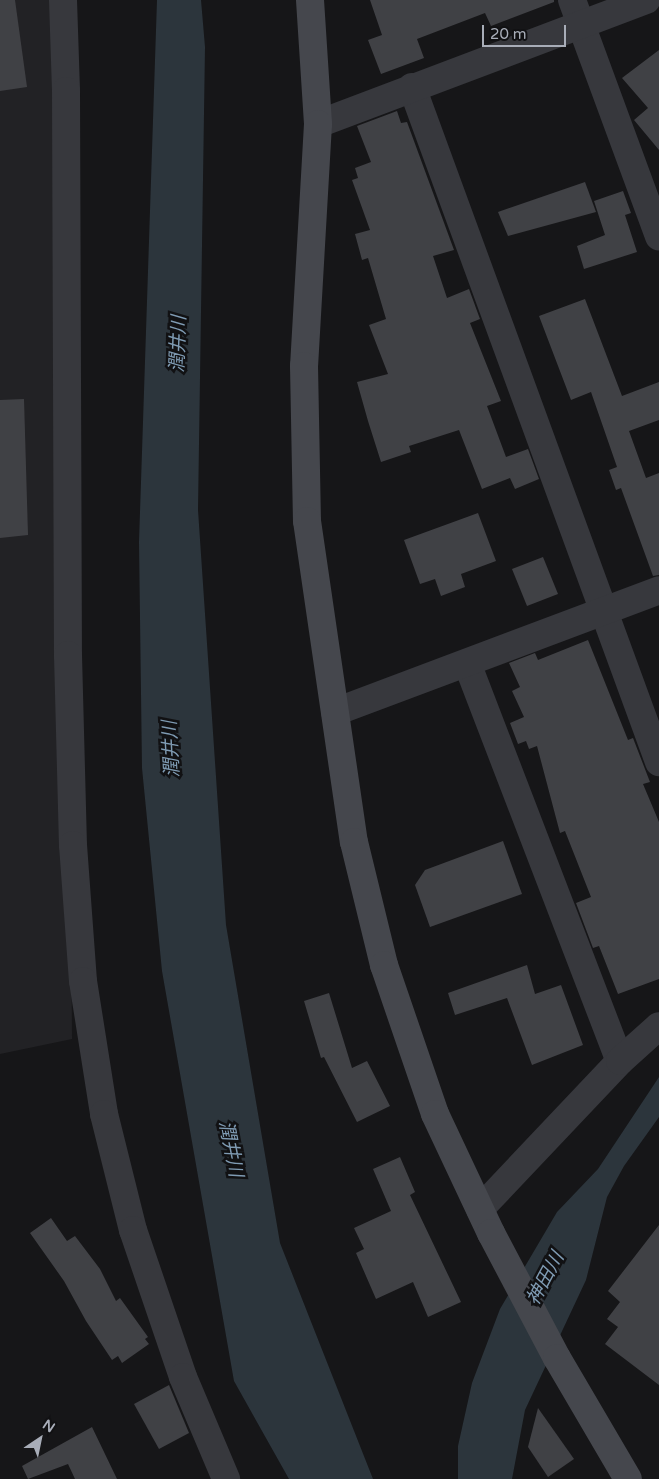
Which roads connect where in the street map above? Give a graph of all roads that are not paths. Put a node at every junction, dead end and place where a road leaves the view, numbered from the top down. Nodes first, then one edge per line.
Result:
1 (63, 0) edge
2 (310, 0) edge
3 (646, 0) edge
4 (652, 0) edge
5 (659, 5) edge
6 (576, 12) edge
7 (412, 88) junction
8 (318, 124) junction
9 (659, 236) edge
10 (659, 590) edge
11 (604, 611) junction
12 (467, 663) junction
13 (335, 712) junction
14 (659, 762) edge
15 (659, 1026) edge
16 (620, 1062) junction
17 (486, 1221) junction
18 (226, 1479) edge
19 (628, 1479) edge

1 - 18 street
2 - 8 street
3 - 6 street
4 - 5 street
6 - 7 street
6 - 9 street
7 - 8 street
7 - 11 street
8 - 13 street
10 - 11 street
11 - 12 street
11 - 14 street
12 - 13 street
12 - 16 street
13 - 17 street
15 - 16 street
16 - 17 street
17 - 19 street

